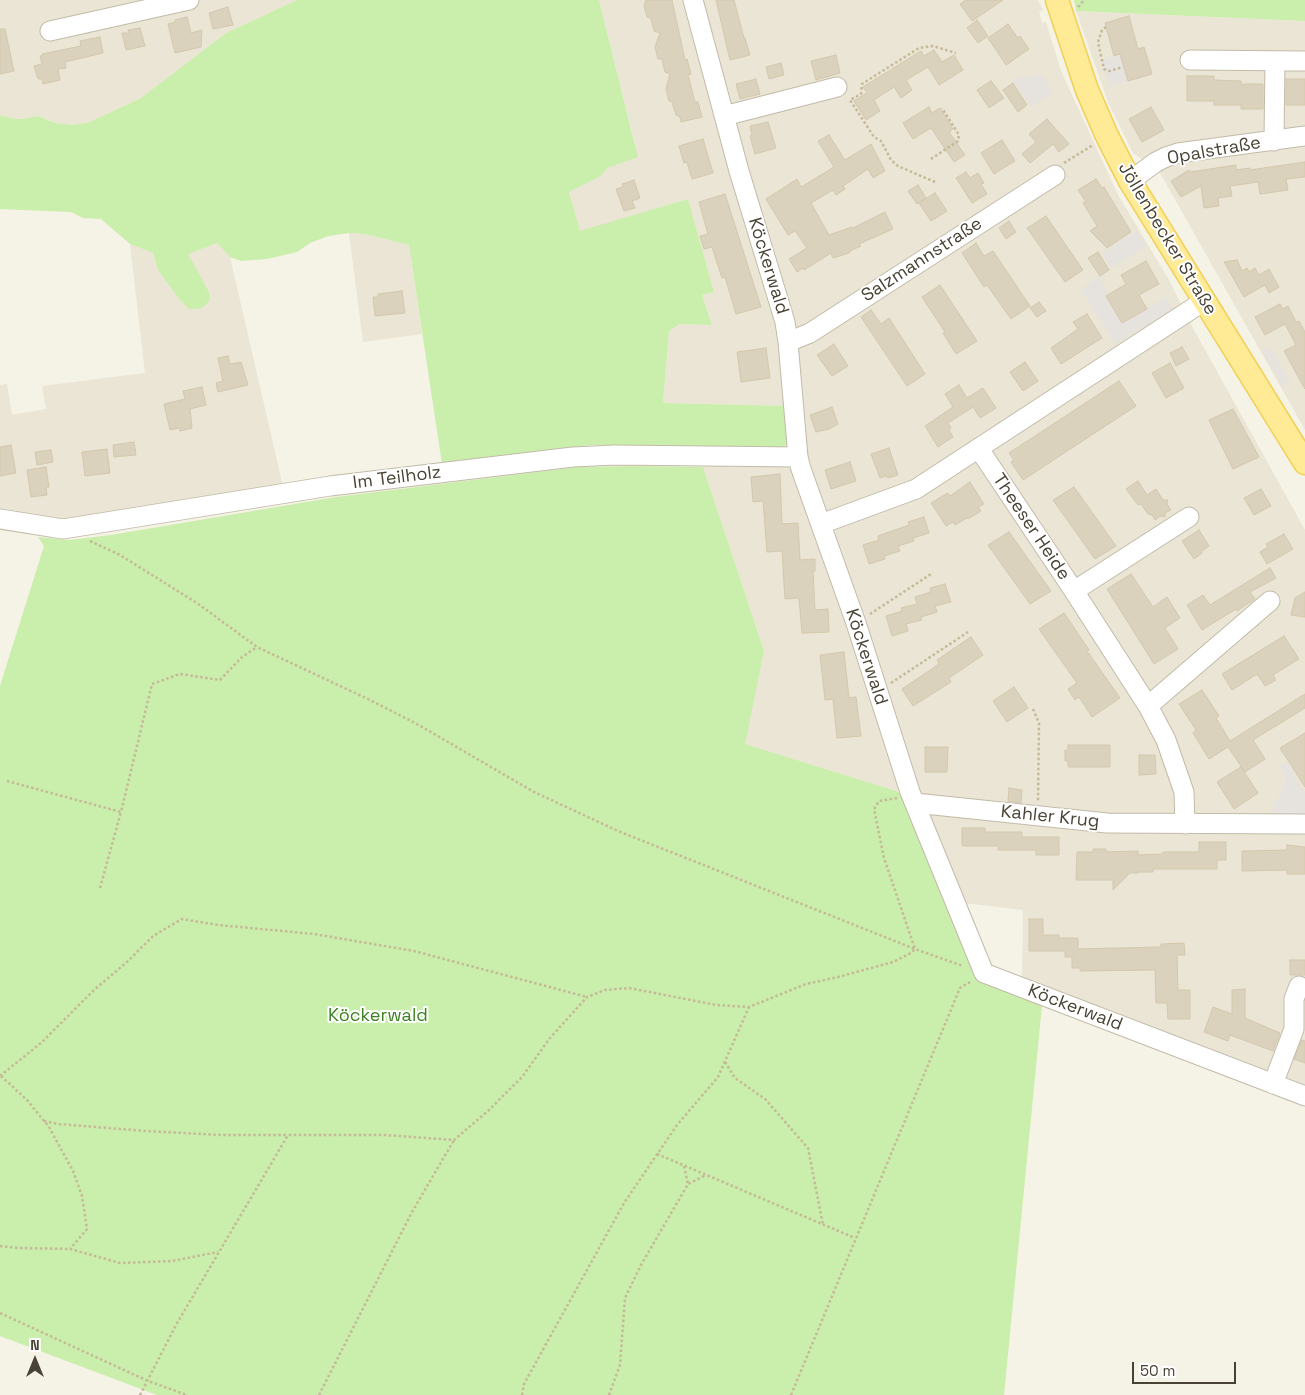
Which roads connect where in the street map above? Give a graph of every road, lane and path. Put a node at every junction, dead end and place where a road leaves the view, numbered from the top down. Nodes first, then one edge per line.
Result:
1 (189, 0) edge
2 (693, 0) edge
3 (1056, 0) edge
4 (1106, 27) dead end
5 (50, 31) dead end
6 (956, 52) dead end
7 (1190, 60) dead end
8 (1275, 61) junction
9 (1305, 61) edge
10 (1124, 67) dead end
11 (837, 87) dead end
12 (942, 108) dead end
13 (724, 116) junction
14 (1107, 136) junction
15 (1305, 136) edge
16 (1274, 141) junction
17 (931, 159) dead end
18 (1055, 175) joint
19 (935, 182) dead end
20 (1130, 182) junction
21 (1204, 301) junction
22 (788, 342) junction
23 (979, 449) junction
24 (798, 457) junction
25 (1305, 463) edge
26 (1189, 517) dead end
27 (0, 519) edge
28 (821, 524) junction
29 (88, 540) dead end
30 (931, 574) dead end
31 (1074, 591) junction
32 (1270, 602) dead end
33 (856, 623) junction
34 (968, 632) dead end
35 (257, 647) junction
36 (878, 692) junction
37 (1148, 706) junction
38 (1033, 709) dead end
39 (7, 781) dead end
40 (913, 799) junction
41 (121, 812) junction
42 (1036, 816) junction
43 (1185, 824) junction
44 (1305, 824) edge
45 (100, 888) dead end
46 (914, 949) junction
47 (984, 973) junction
48 (1299, 986) dead end
49 (587, 997) junction
50 (748, 1007) junction
51 (725, 1061) junction
52 (0, 1076) edge
53 (1273, 1084) junction
54 (1305, 1096) edge
55 (44, 1121) junction
56 (288, 1135) junction
57 (454, 1140) junction
58 (658, 1154) junction
59 (684, 1166) junction
60 (706, 1175) junction
61 (688, 1184) junction
62 (823, 1225) junction
63 (855, 1238) junction
64 (0, 1246) edge
65 (70, 1249) junction
66 (219, 1252) junction
67 (0, 1313) edge
68 (148, 1381) junction
69 (140, 1395) edge
70 (187, 1395) edge
71 (319, 1395) edge
72 (522, 1395) edge
73 (609, 1395) edge
74 (791, 1395) edge

1 - 5 street
2 - 13 street, Köckerwald
3 - 14 main road, Jöllenbecker Straße
4 - 10 path
6 - 19 path
7 - 8 street
8 - 9 street
8 - 16 street
11 - 13 street
12 - 17 path
13 - 22 street, Köckerwald
14 - 18 path
14 - 20 main road, Jöllenbecker Straße
15 - 16 street, Opalstraße
16 - 20 street, Opalstraße
18 - 22 street, Salzmannstraße
20 - 21 main road, Jöllenbecker Straße
21 - 23 street
21 - 25 main road, Jöllenbecker Straße
22 - 24 street, Köckerwald
23 - 28 street
23 - 31 street, Theeser Heide
24 - 27 street, Im Teilholz
24 - 28 street, Köckerwald
26 - 31 street, Theeser Heide
28 - 33 street, Köckerwald
29 - 35 path
30 - 33 path
31 - 37 street
32 - 37 street
33 - 36 street, Köckerwald
34 - 36 path
35 - 41 path
35 - 46 path
36 - 40 street, Köckerwald
37 - 43 street
38 - 42 path
39 - 41 path
40 - 42 street, Kahler Krug
40 - 46 path
40 - 47 street, Köckerwald
41 - 45 path
42 - 43 street, Kahler Krug
43 - 44 street, Kahler Krug
46 - 47 path
46 - 50 path
47 - 53 street, Köckerwald
47 - 63 path
48 - 53 street
49 - 50 path
49 - 52 path
49 - 57 path
50 - 51 path
51 - 58 path
51 - 62 path
52 - 55 path
53 - 54 street, Köckerwald
55 - 56 path
55 - 65 path
56 - 57 path
56 - 66 path
57 - 71 path
58 - 59 path
58 - 72 path
59 - 60 path
59 - 61 path
60 - 61 path
60 - 62 path
61 - 73 path
62 - 63 path
63 - 74 path
64 - 65 path
65 - 66 path
66 - 68 path
67 - 68 path
68 - 69 path
68 - 70 path

